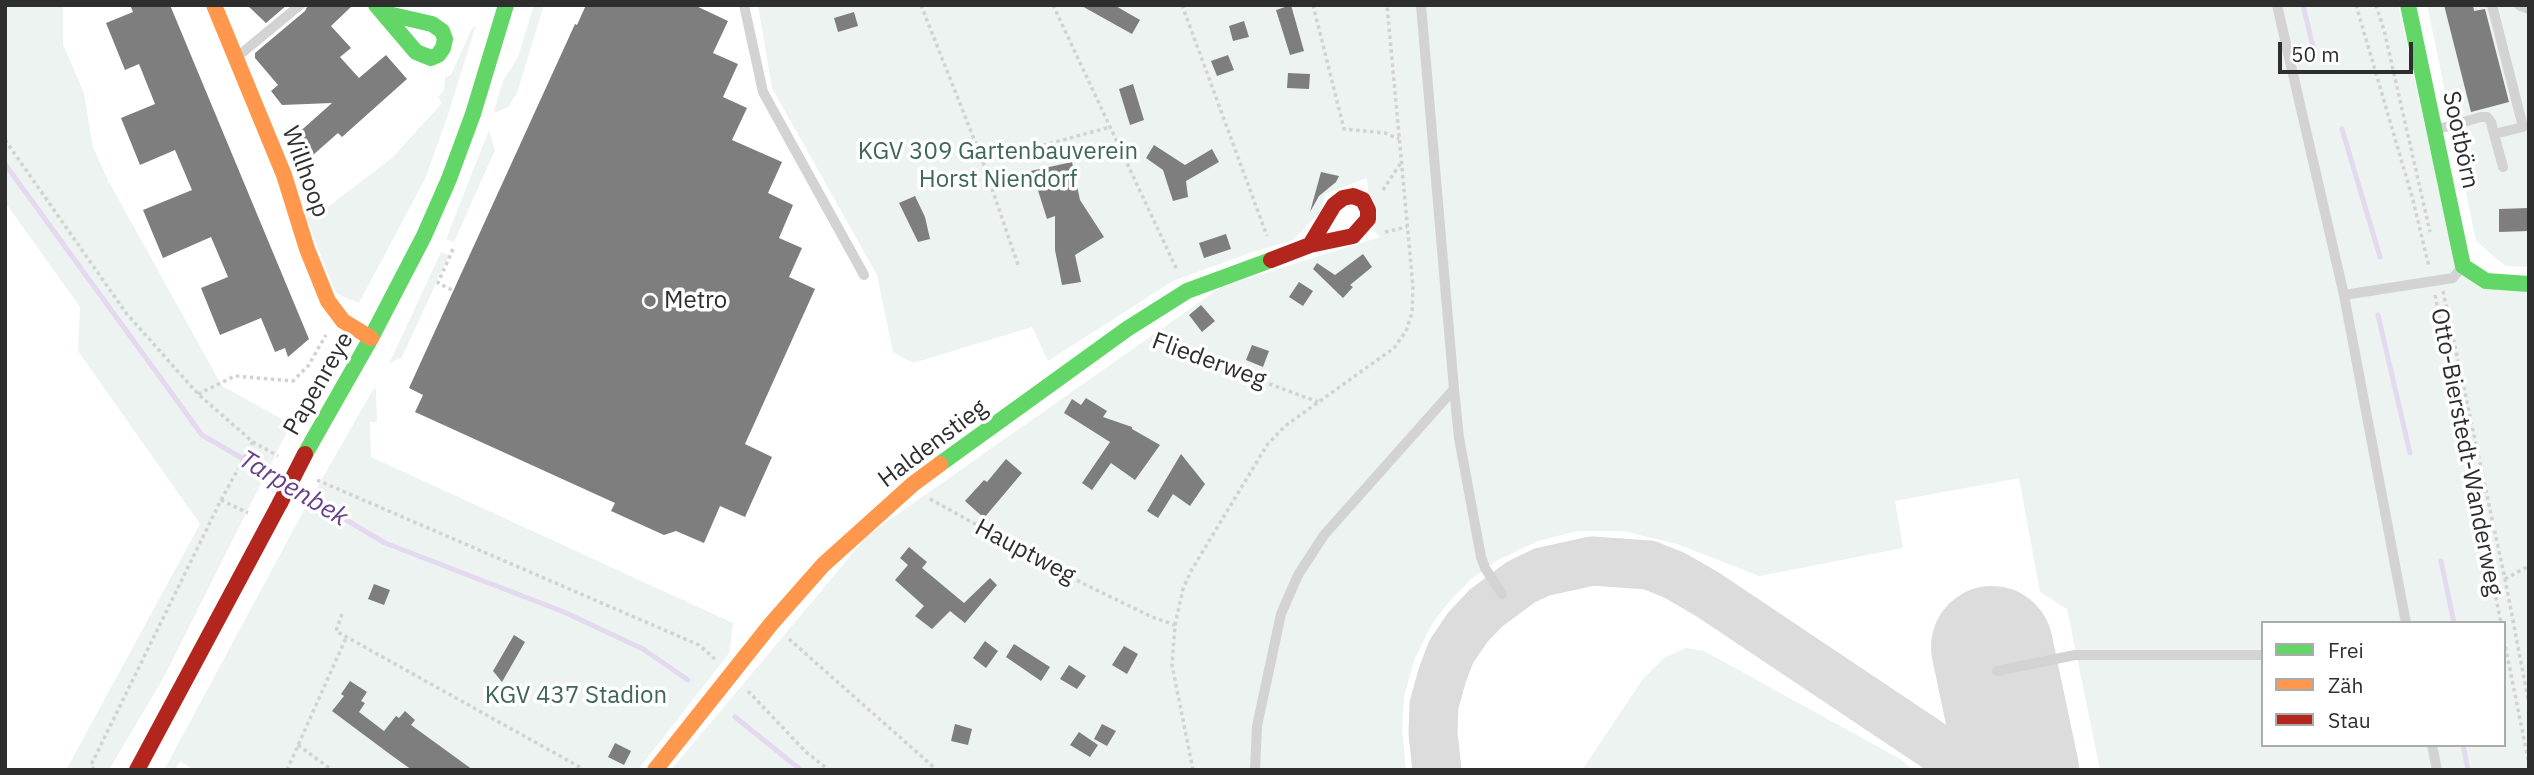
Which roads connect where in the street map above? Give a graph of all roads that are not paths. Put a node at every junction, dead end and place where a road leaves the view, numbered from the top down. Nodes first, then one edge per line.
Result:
1 (214, 5) edge
2 (300, 5) edge
3 (506, 5) edge
4 (744, 5) edge
5 (1422, 5) edge
6 (2277, 5) edge
7 (2408, 5) edge
8 (2492, 5) edge
9 (2519, 5) edge
10 (2529, 9) edge
11 (235, 58) junction
12 (2434, 130) junction
13 (2494, 134) junction
14 (2502, 167) dead end
15 (1310, 246) junction
16 (2463, 266) junction
17 (864, 275) dead end
18 (2529, 285) edge
19 (2344, 295) junction
20 (371, 338) junction
21 (1454, 389) junction
22 (1502, 594) dead end
23 (2406, 621) edge
24 (2261, 655) edge
25 (1997, 671) dead end
26 (2432, 747) edge
27 (137, 770) edge
28 (655, 770) edge
29 (1255, 770) edge
30 (2437, 770) edge

1 - 11 street, Willhoop
2 - 11 lane
3 - 20 street, Papenreye
4 - 17 lane
5 - 21 lane
6 - 19 lane
7 - 12 street, Sootbörn
8 - 13 lane
9 - 10 lane
11 - 20 street, Willhoop
12 - 13 lane
12 - 16 street, Sootbörn
13 - 14 lane
15 - 15 street, Haldenstieg
15 - 28 street, Haldenstieg
16 - 18 street
16 - 19 lane
19 - 23 lane
20 - 27 street, Papenreye, bridge
21 - 22 lane
21 - 29 lane
24 - 25 lane
26 - 30 lane

